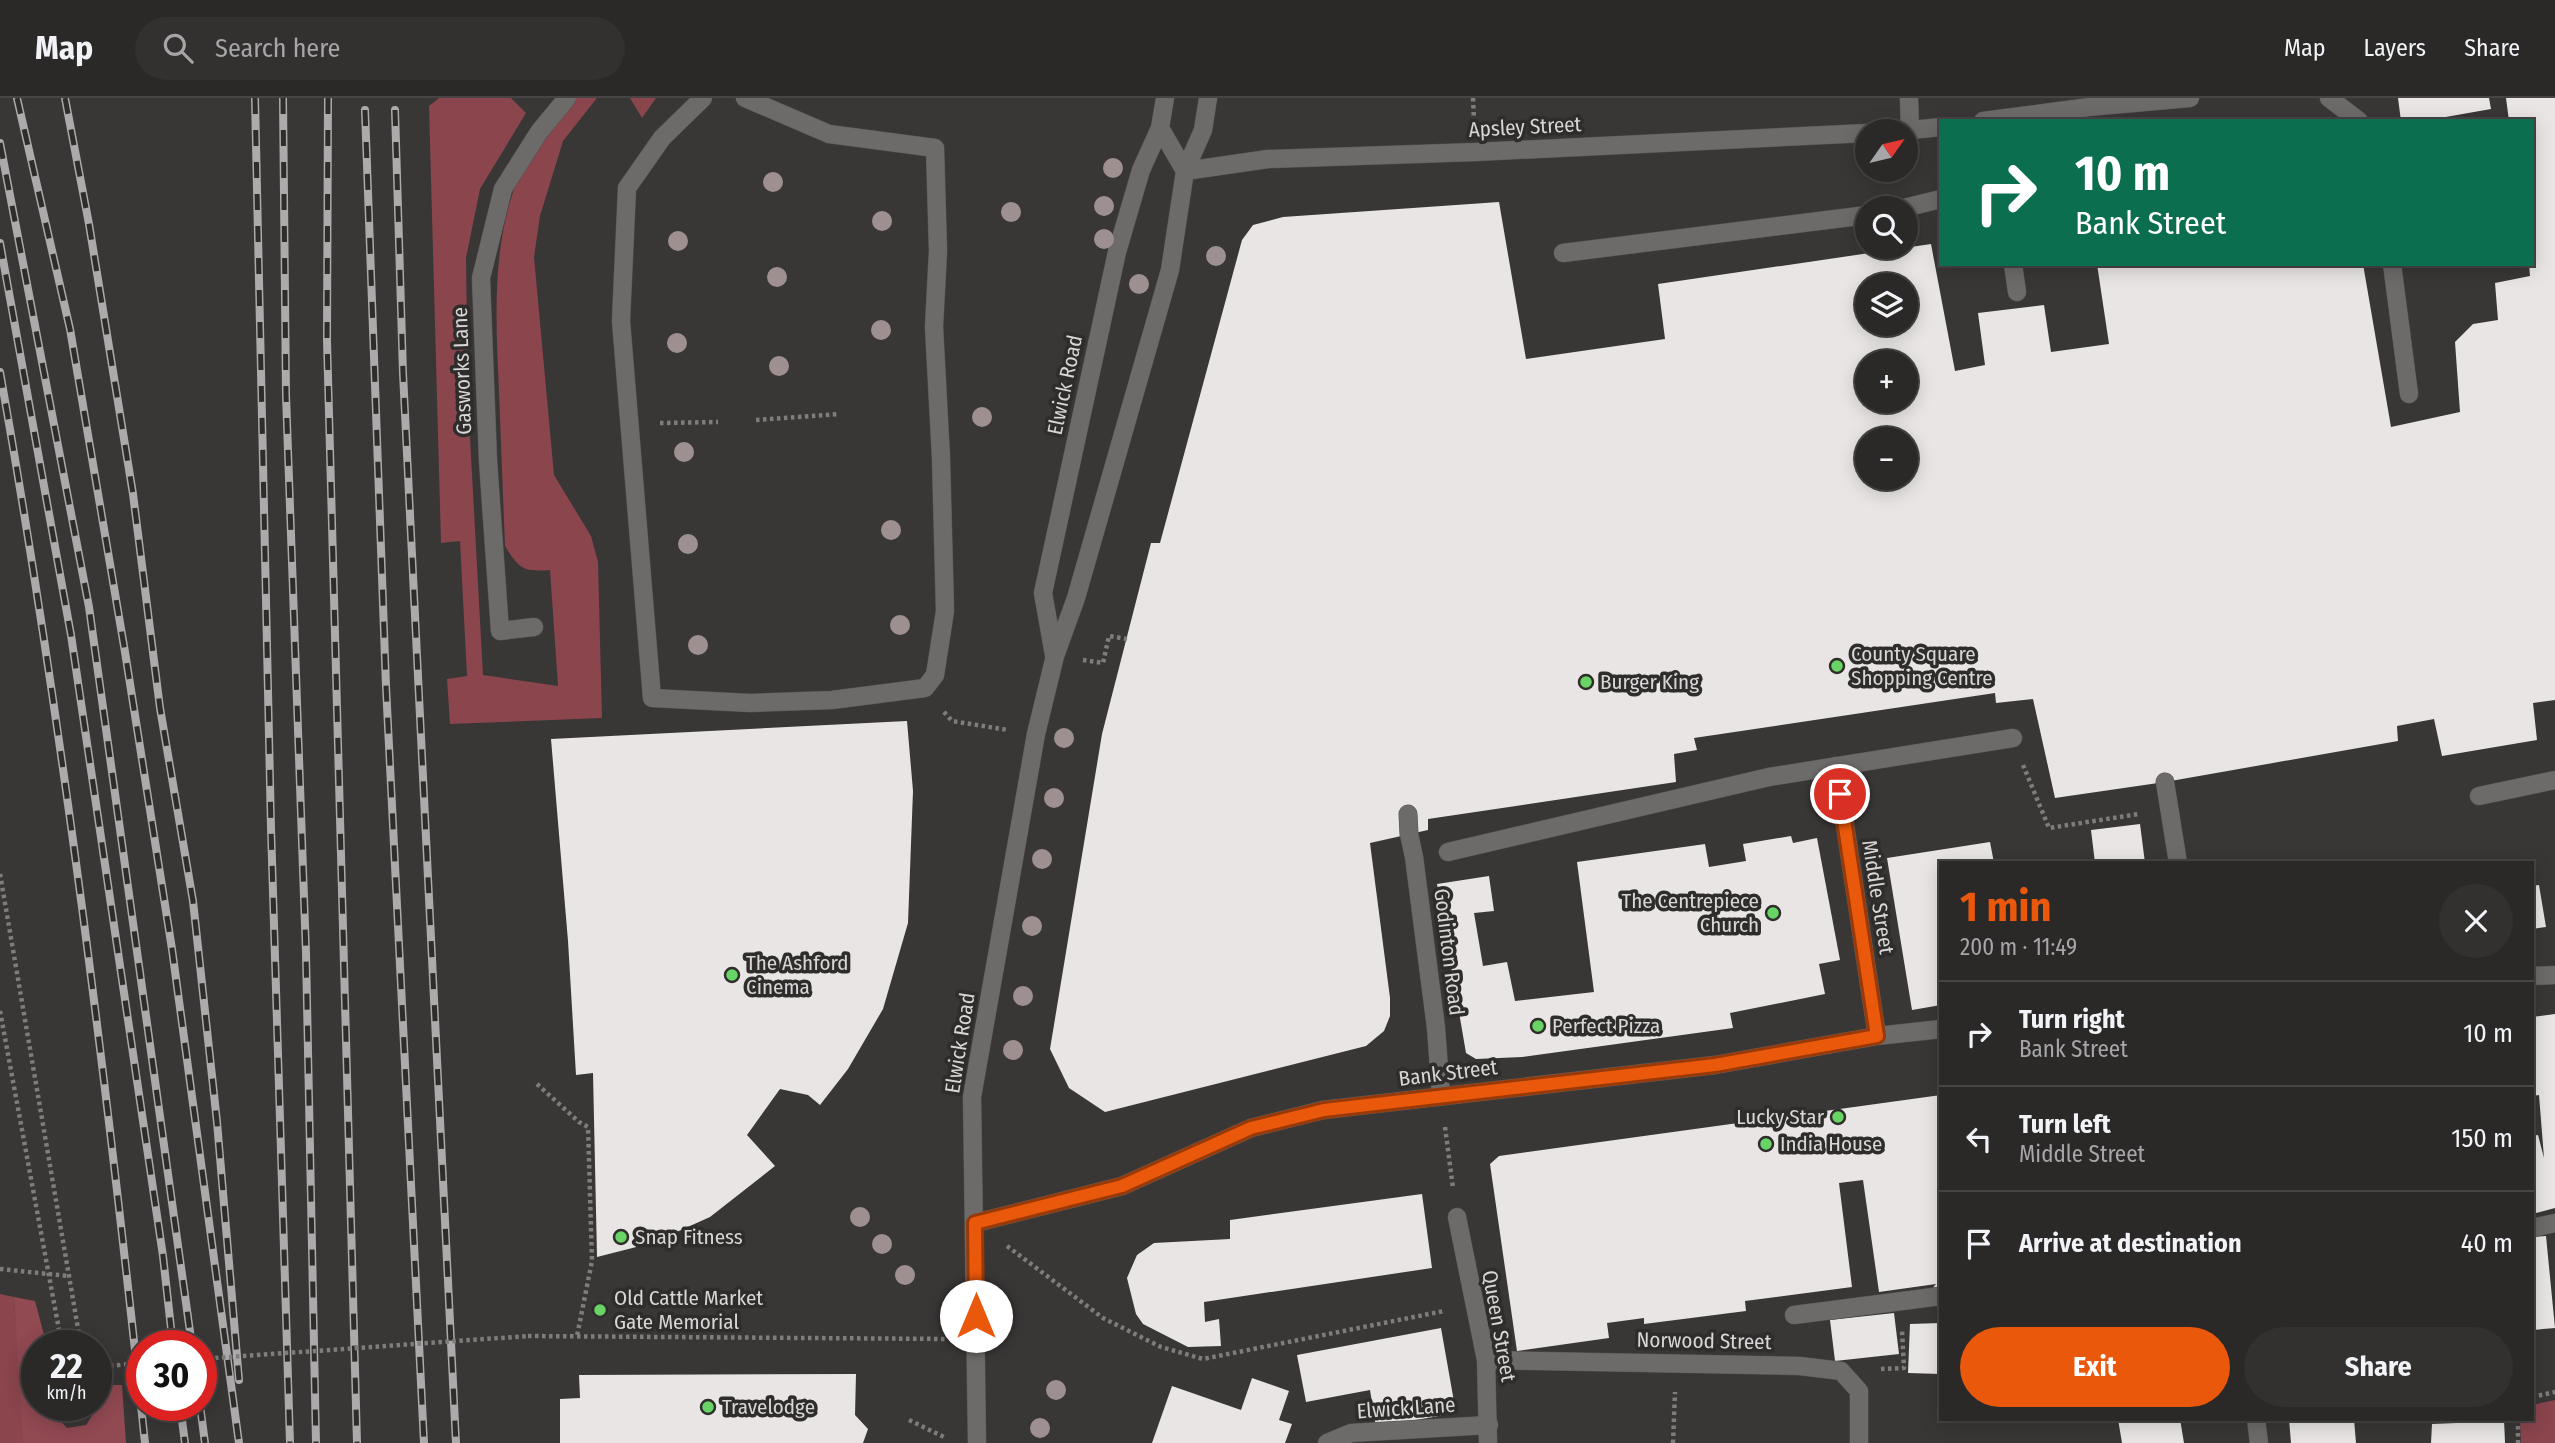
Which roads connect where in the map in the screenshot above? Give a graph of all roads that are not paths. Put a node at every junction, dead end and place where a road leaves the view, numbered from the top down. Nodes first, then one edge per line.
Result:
1 (567, 98) edge
2 (703, 98) edge
3 (745, 98) edge
4 (1165, 98) edge
5 (1208, 98) edge
6 (1909, 98) edge
7 (2190, 98) edge
8 (2329, 98) edge
9 (2088, 103) edge
10 (2036, 117) edge
11 (1907, 119) edge
12 (2010, 119) edge
13 (2356, 119) edge
14 (1939, 127) edge
15 (1160, 128) junction
16 (1918, 130) edge
17 (1855, 134) edge
18 (1185, 171) junction
19 (1939, 199) edge
20 (1918, 205) edge
21 (1855, 216) edge
22 (1563, 253) dead end
23 (2013, 266) edge
24 (2392, 266) edge
25 (2017, 292) dead end
26 (2409, 394) dead end
27 (534, 627) dead end
28 (1055, 656) junction
29 (2013, 738) road end
30 (1836, 766) junction
31 (2555, 780) edge
32 (2165, 782) dead end
33 (2479, 796) dead end
34 (1408, 814) dead end
35 (1448, 852) dead end
36 (2178, 861) edge
37 (2555, 975) edge
38 (2534, 976) edge
39 (1939, 1029) edge
40 (1877, 1036) junction
41 (1441, 1096) junction
42 (1457, 1217) road end
43 (975, 1223) junction
44 (2555, 1223) edge
45 (2534, 1228) edge
46 (1939, 1296) edge
47 (1794, 1315) dead end
48 (1486, 1360) junction
49 (2256, 1421) edge
50 (1489, 1434) edge
51 (977, 1443) edge
52 (1327, 1443) edge
53 (1858, 1443) edge
54 (2259, 1443) edge

1 - 27 street, Gasworks Lane
2 - 3 street
4 - 15 street, Elwick Road
5 - 18 street, Elwick Road
6 - 11 street
7 - 9 street
8 - 13 street
9 - 10 street
10 - 12 street
14 - 16 street
15 - 18 street
15 - 28 street, Elwick Road
17 - 18 street, Apsley Street
18 - 28 street, Elwick Road
19 - 20 street
21 - 22 street
23 - 25 street
24 - 26 street
28 - 43 street, Elwick Road
29 - 30 street
30 - 35 street
30 - 40 street, Middle Street
31 - 33 street
32 - 36 street
34 - 41 street, Godinton Road
37 - 38 street
39 - 40 street, Bank Street
40 - 41 street, Bank Street
41 - 43 street, Bank Street
42 - 48 street, Queen Street
43 - 51 street, Elwick Road
44 - 45 street
46 - 47 street
48 - 50 street, Queen Street
48 - 53 street, Norwood Street
49 - 54 street
50 - 52 street, Elwick Lane

